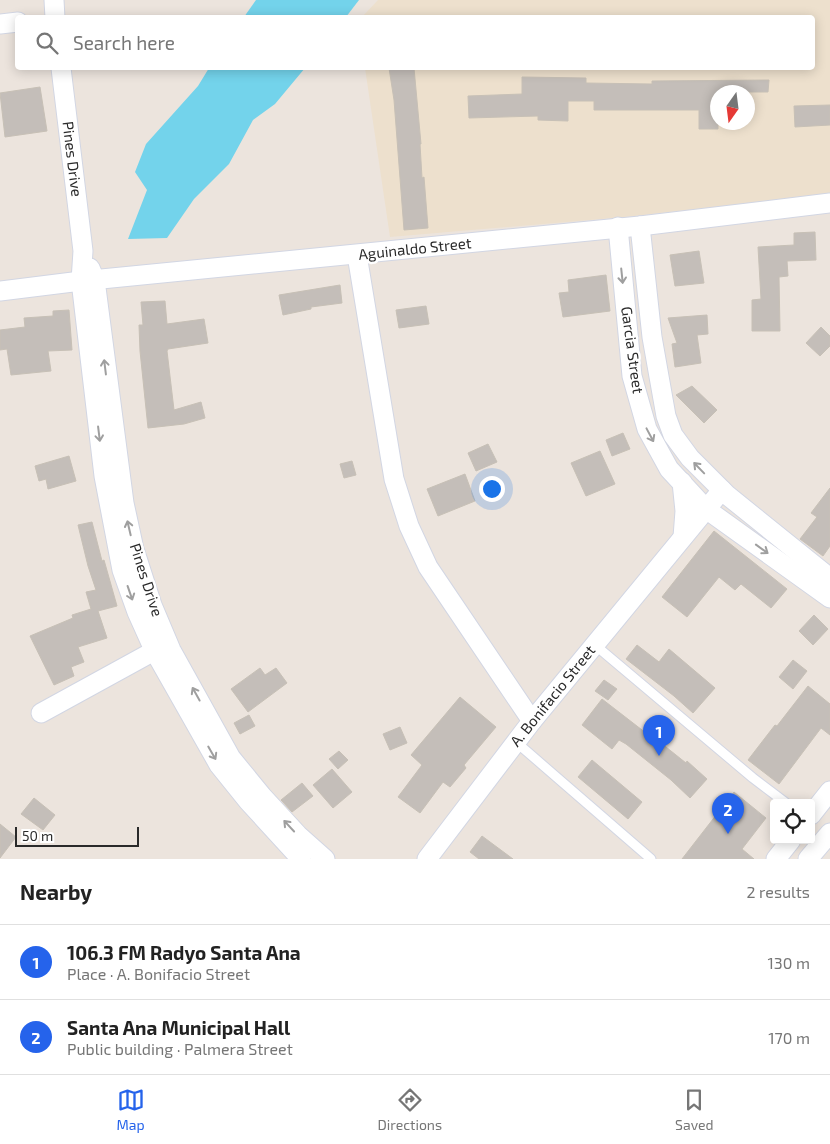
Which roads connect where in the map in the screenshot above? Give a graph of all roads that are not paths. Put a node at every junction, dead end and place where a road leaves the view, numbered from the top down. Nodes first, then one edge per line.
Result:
1 (54, 0) edge
2 (55, 15) edge
3 (15, 22) edge
4 (0, 24) edge
5 (61, 70) edge
6 (830, 203) edge
7 (640, 226) junction
8 (618, 227) junction
9 (357, 255) junction
10 (88, 281) junction
11 (0, 291) edge
12 (682, 482) junction
13 (722, 490) junction
14 (706, 509) junction
15 (683, 537) junction
16 (830, 578) edge
17 (830, 598) edge
18 (595, 645) junction
19 (162, 648) junction
20 (41, 713) dead end
21 (532, 721) junction
22 (516, 742) junction
23 (830, 791) edge
24 (781, 799) edge
25 (815, 810) edge
26 (830, 833) edge
27 (788, 844) edge
28 (301, 859) edge
29 (325, 859) edge
30 (428, 859) edge
31 (651, 859) edge
32 (776, 859) edge
33 (808, 859) edge

1 - 2 street
3 - 4 street
5 - 10 street, Pines Drive
6 - 7 street, Aguinaldo Street
7 - 8 street, Aguinaldo Street
13 -> 7 street, Garcia Street
8 - 9 street, Aguinaldo Street
8 -> 12 street, Garcia Street
9 - 10 street, Aguinaldo Street
9 - 21 street
10 - 11 street, Aguinaldo Street
10 - 19 street, Pines Drive
12 - 14 street, Garcia Street
12 - 15 street
13 - 14 street, A. Bonifacio Street
13 - 16 street, Garcia Street
14 - 15 street, A. Bonifacio Street
14 -> 17 street, Garcia Street
15 - 18 street, A. Bonifacio Street
18 - 21 street, A. Bonifacio Street
18 - 24 lane
19 - 20 street
19 -> 28 street, Pines Drive
29 -> 19 street, Pines Drive
21 - 22 street, A. Bonifacio Street
22 - 30 street, A. Bonifacio Street
22 - 31 lane
23 - 25 street
26 - 33 street
27 - 32 street

